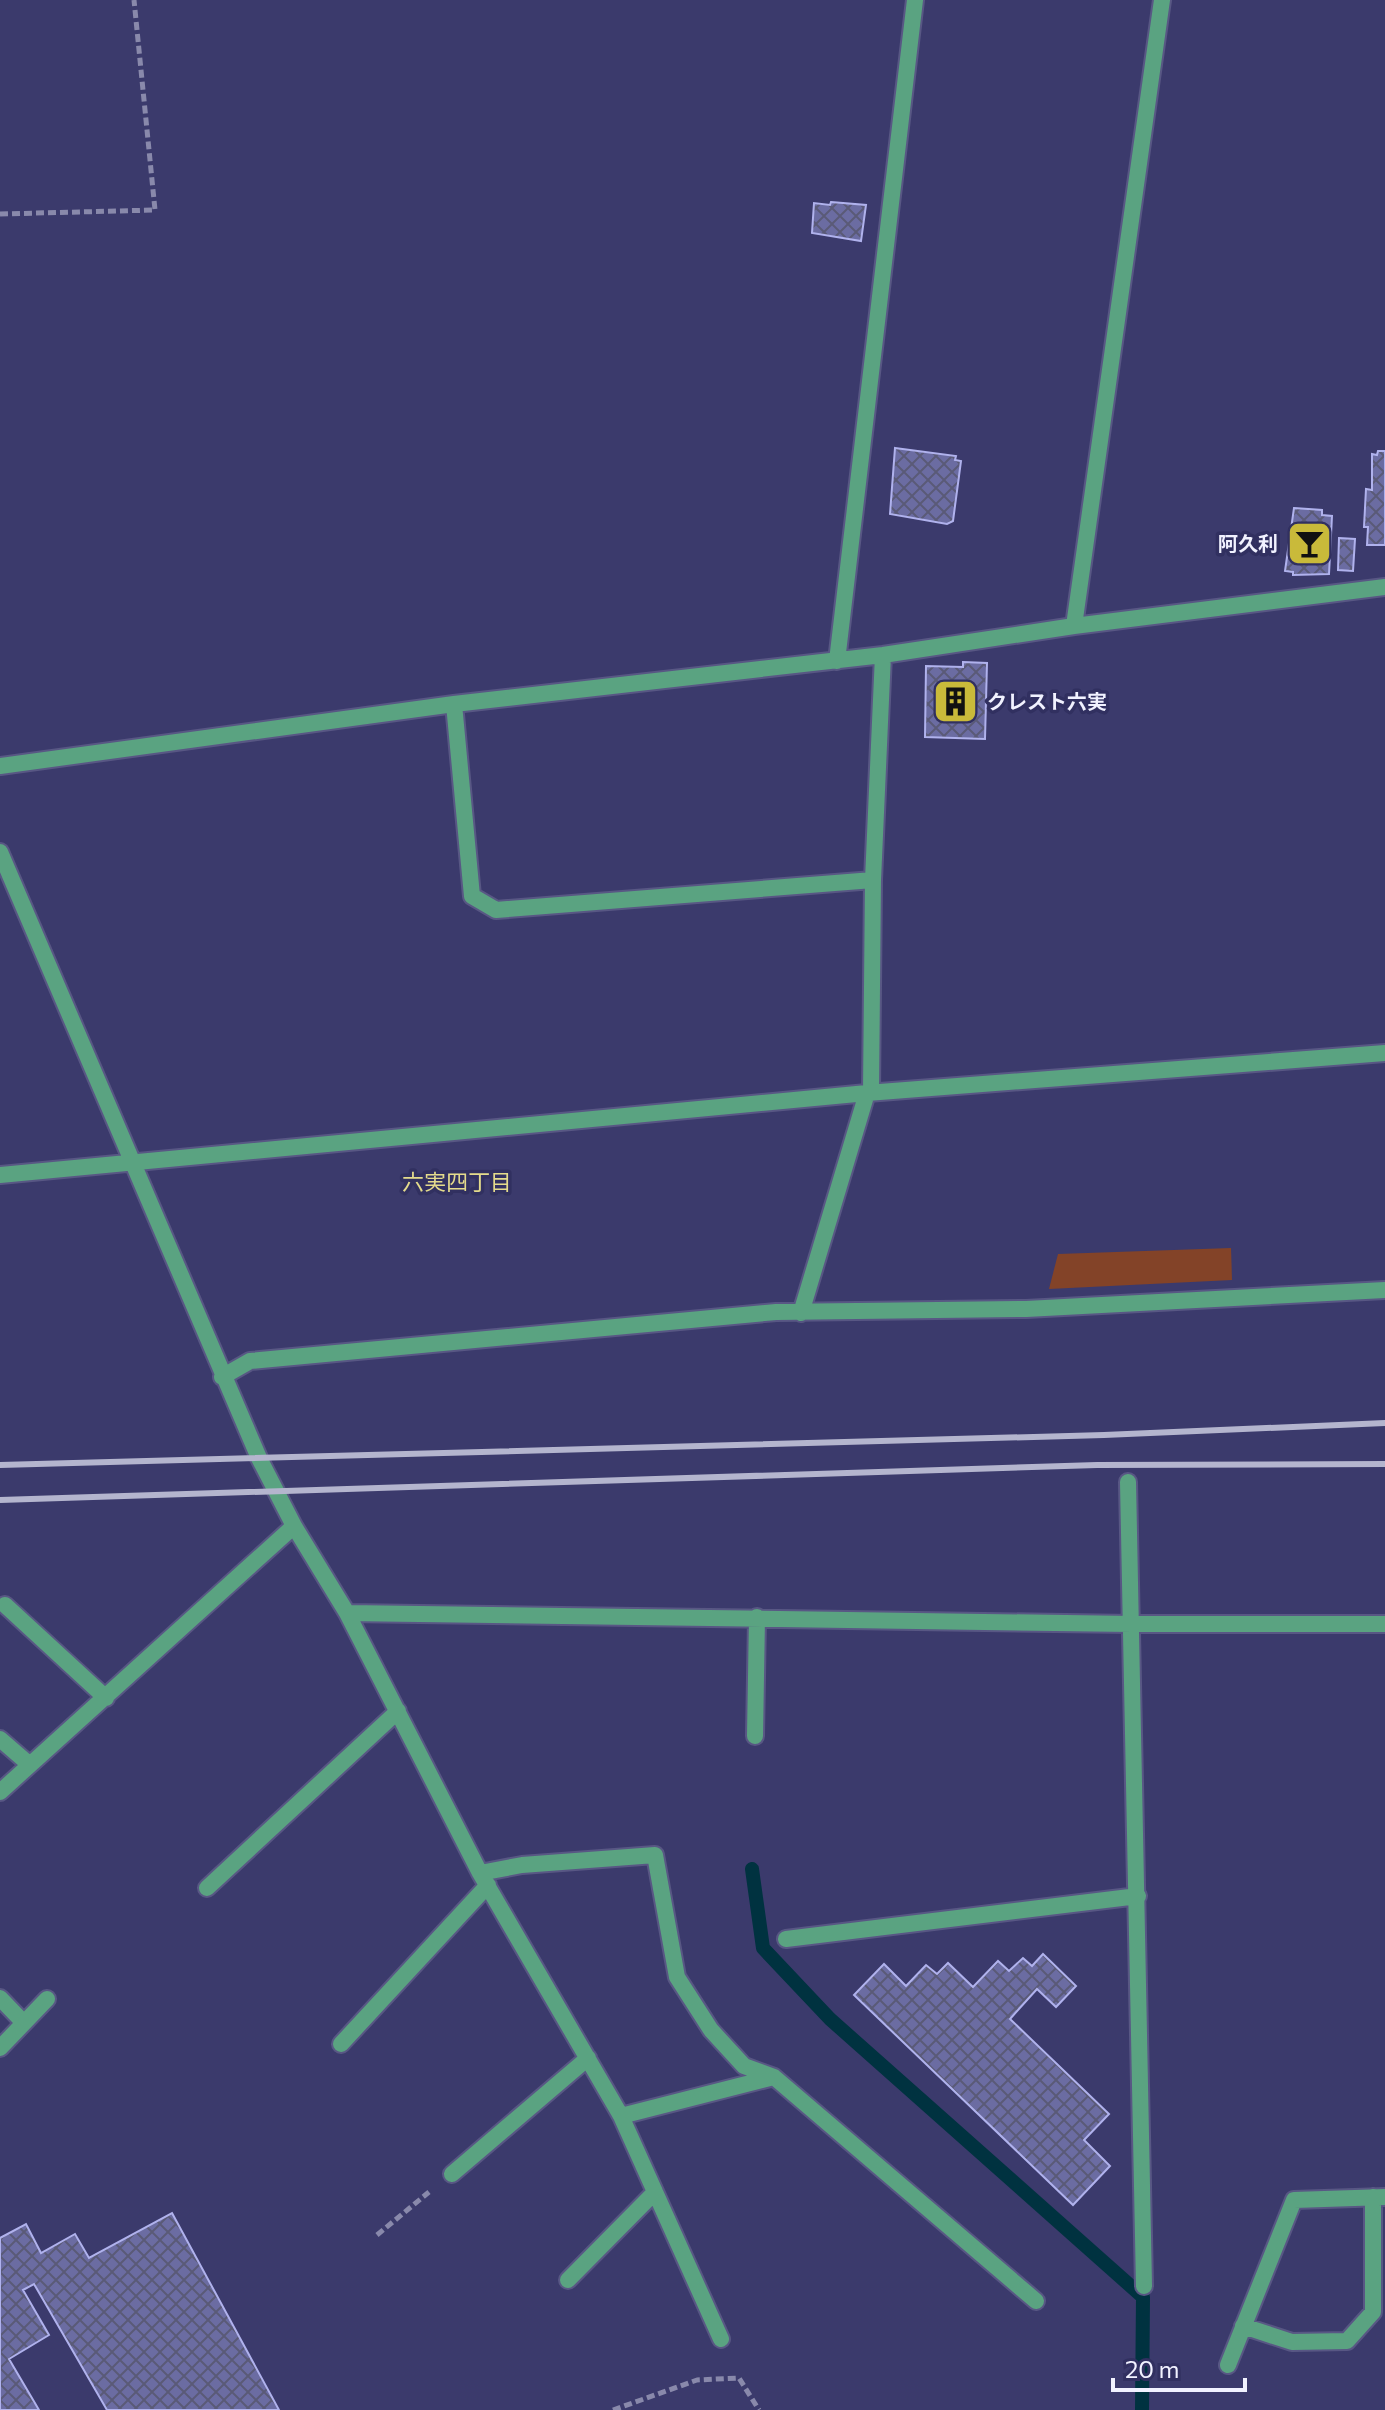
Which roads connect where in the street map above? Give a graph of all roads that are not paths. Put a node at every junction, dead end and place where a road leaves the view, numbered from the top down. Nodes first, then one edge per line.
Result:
1 (915, 0) edge
2 (1162, 0) edge
3 (1385, 587) edge
4 (1074, 626) junction
5 (883, 655) junction
6 (837, 661) junction
7 (454, 704) junction
8 (0, 766) edge
9 (0, 852) edge
10 (873, 880) junction
11 (1385, 1053) edge
12 (869, 1093) junction
13 (133, 1165) junction
14 (0, 1175) edge
15 (1385, 1290) edge
16 (801, 1313) junction
17 (222, 1377) junction
18 (1128, 1482) dead end
19 (294, 1526) junction
20 (5, 1605) dead end
21 (347, 1613) junction
22 (757, 1617) junction
23 (1132, 1624) junction
24 (1385, 1624) edge
25 (106, 1698) junction
26 (398, 1711) junction
27 (755, 1736) dead end
28 (0, 1739) edge
29 (30, 1765) junction
30 (0, 1792) edge
31 (484, 1879) junction
32 (207, 1888) dead end
33 (1138, 1896) junction
34 (786, 1939) dead end
35 (0, 1998) edge
36 (47, 1999) dead end
37 (24, 2023) junction
38 (341, 2044) dead end
39 (0, 2048) edge
40 (588, 2058) junction
41 (774, 2077) junction
42 (621, 2116) junction
43 (452, 2174) road end
44 (655, 2192) junction
45 (1379, 2197) edge
46 (568, 2280) dead end
47 (1144, 2286) dead end
48 (1036, 2301) dead end
49 (1243, 2326) junction
50 (721, 2339) dead end
51 (1228, 2365) dead end

1 - 6 street
2 - 4 street
3 - 4 street
4 - 5 street
5 - 6 street
5 - 10 street
6 - 7 street
7 - 8 street
7 - 10 street
9 - 13 street
10 - 12 street
11 - 12 street
12 - 13 street
12 - 16 street
13 - 14 street
13 - 17 street
15 - 16 street
16 - 17 street
17 - 19 street
18 - 23 street
19 - 21 street
19 - 25 street
20 - 25 street
21 - 22 street
21 - 26 street
22 - 23 street
22 - 27 street
23 - 24 street
23 - 33 street
25 - 29 street
26 - 31 street
26 - 32 street
28 - 29 street
29 - 30 street
31 - 38 street
31 - 40 street
31 - 41 street
33 - 34 street
33 - 47 street
35 - 37 street
36 - 37 street
37 - 39 street
40 - 42 street
40 - 43 street
41 - 42 street
41 - 48 street
42 - 44 street
44 - 46 street
44 - 50 street
45 - 49 street
45 - 49 street
49 - 51 street

